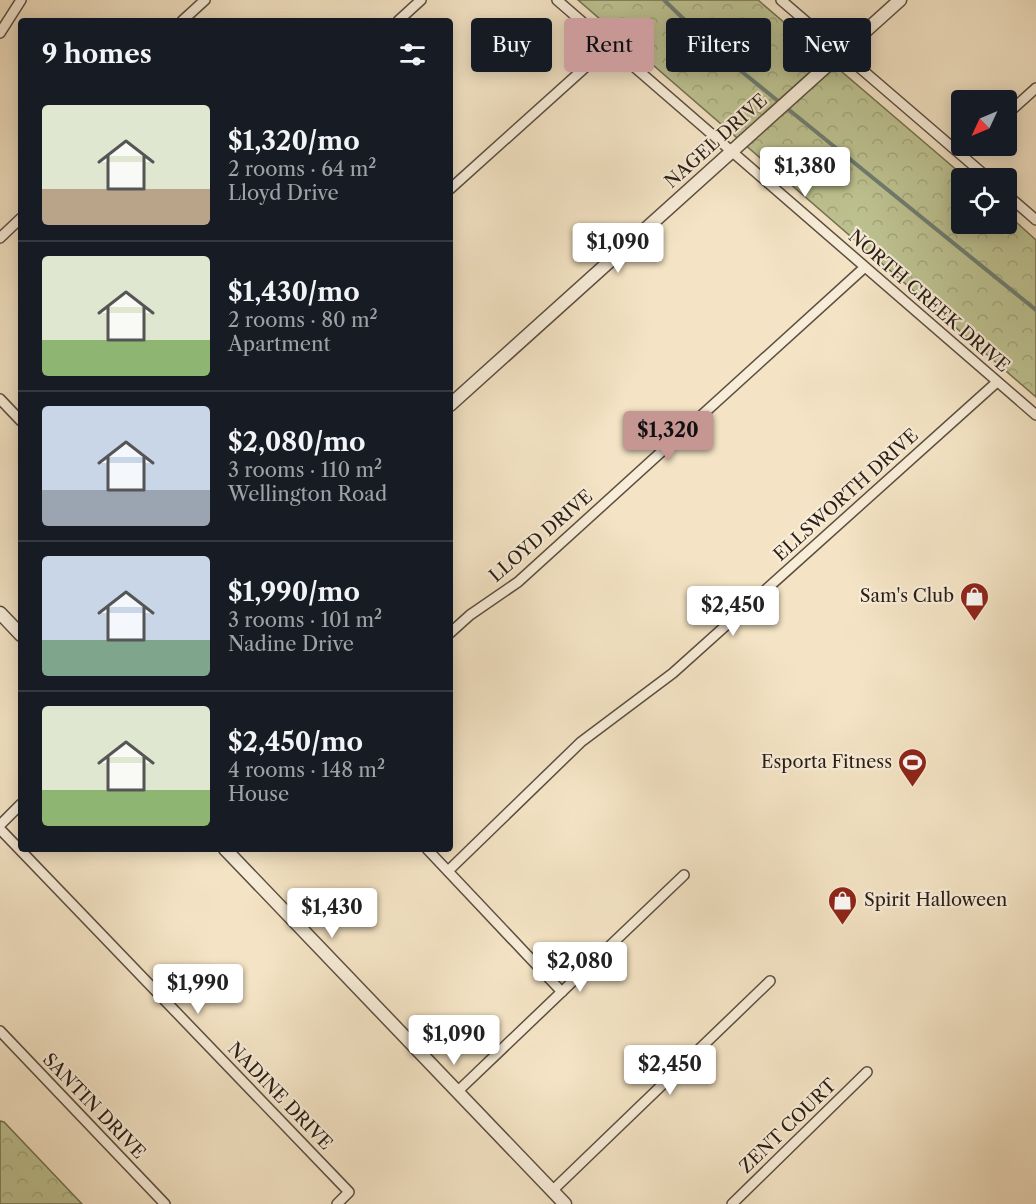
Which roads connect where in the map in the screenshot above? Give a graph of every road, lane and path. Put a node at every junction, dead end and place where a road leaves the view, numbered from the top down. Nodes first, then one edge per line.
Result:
1 (21, 0) edge
2 (204, 0) edge
3 (421, 0) edge
4 (556, 0) edge
5 (781, 0) edge
6 (900, 0) edge
7 (185, 18) edge
8 (401, 18) edge
9 (577, 18) edge
10 (803, 18) edge
11 (871, 26) edge
12 (0, 33) edge
13 (580, 72) edge
14 (638, 72) edge
15 (820, 72) edge
16 (867, 72) edge
17 (1036, 88) edge
18 (1017, 105) edge
19 (951, 145) edge
20 (730, 153) junction
21 (963, 156) edge
22 (977, 168) edge
23 (453, 186) edge
24 (1017, 204) edge
25 (1036, 220) edge
26 (18, 221) edge
27 (0, 238) edge
28 (865, 267) junction
29 (998, 382) junction
30 (0, 399) edge
31 (453, 402) edge
32 (1036, 415) edge
33 (18, 416) edge
34 (0, 613) edge
35 (453, 630) edge
36 (18, 632) edge
37 (18, 807) edge
38 (0, 827) edge
39 (18, 846) edge
40 (24, 852) edge
41 (228, 852) edge
42 (430, 852) edge
43 (448, 871) junction
44 (684, 875) dead end
45 (770, 981) dead end
46 (562, 992) junction
47 (0, 1031) edge
48 (867, 1072) dead end
49 (457, 1092) junction
50 (552, 1191) junction
51 (165, 1204) edge
52 (337, 1204) edge
53 (565, 1204) edge
54 (732, 1204) edge

1 - 12 street
2 - 7 street
3 - 8 street
4 - 9 street, NORTH CREEK DRIVE
5 - 10 street
6 - 11 street, NAGEL DRIVE
13 - 23 street
14 - 20 street, NORTH CREEK DRIVE
15 - 20 street, NAGEL DRIVE
16 - 19 street
17 - 18 street
20 - 28 street, NORTH CREEK DRIVE
20 - 31 street, NAGEL DRIVE
21 - 22 street
24 - 25 street
26 - 27 street
28 - 29 street, NORTH CREEK DRIVE
28 - 35 street, LLOYD DRIVE
29 - 32 street, NORTH CREEK DRIVE
29 - 43 street, ELLSWORTH DRIVE
30 - 33 street
34 - 36 street
37 - 38 street
38 - 39 street, NADINE DRIVE
40 - 52 street, NADINE DRIVE
41 - 49 street
42 - 43 street
43 - 46 street
44 - 46 street
45 - 50 street
46 - 49 street
47 - 51 street, SANTIN DRIVE
48 - 54 street, ZENT COURT
49 - 50 street
50 - 53 street

